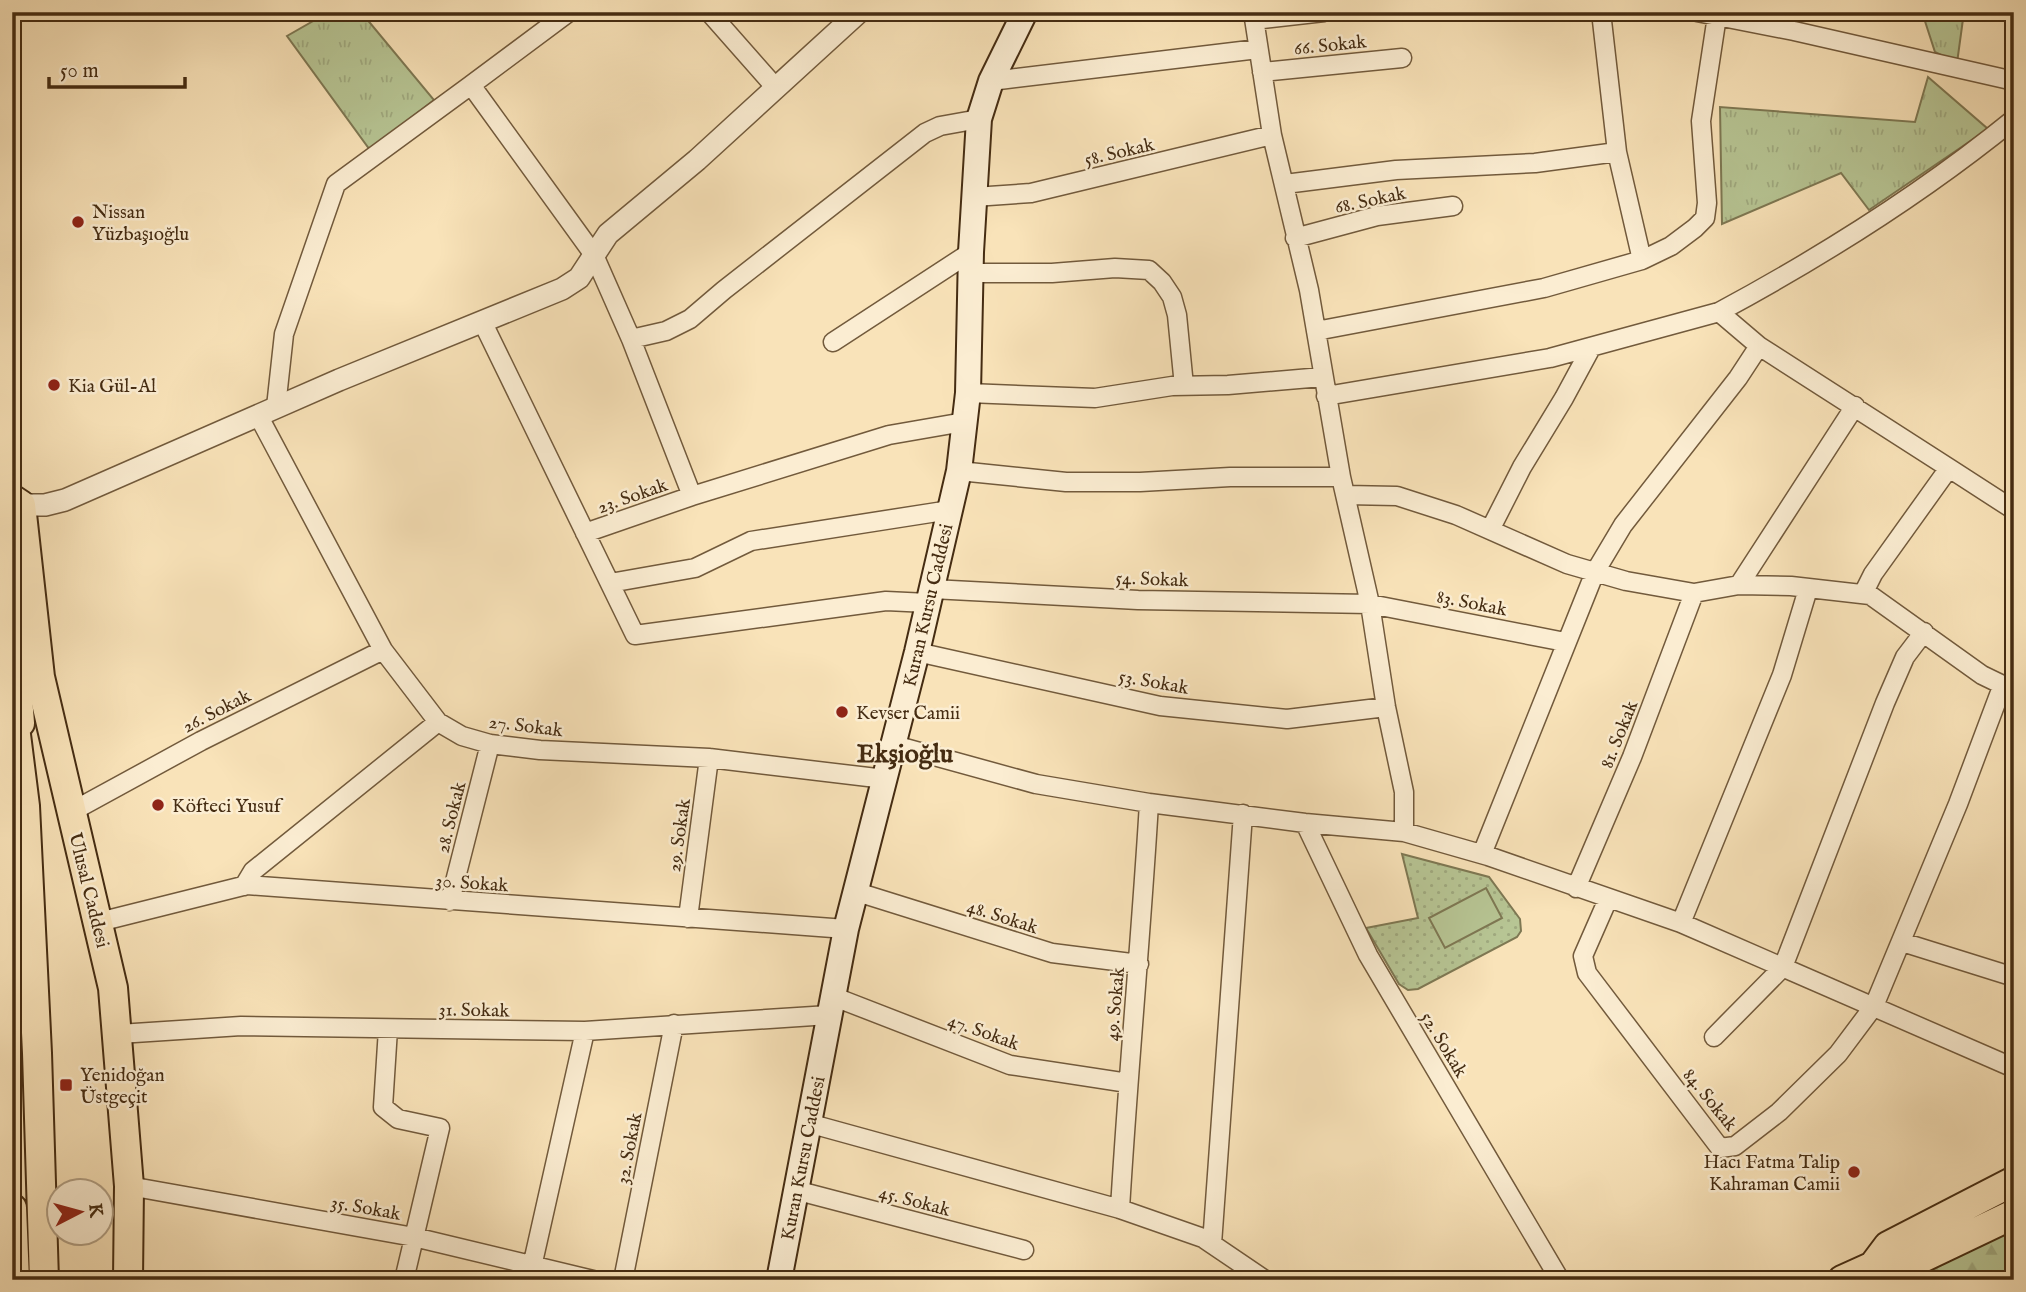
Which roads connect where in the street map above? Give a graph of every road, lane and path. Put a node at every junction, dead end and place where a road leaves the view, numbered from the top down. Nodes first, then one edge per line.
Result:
1 (569, 12) edge
2 (709, 12) edge
3 (1025, 12) edge
4 (1324, 12) edge
5 (1601, 12) edge
6 (1697, 12) edge
7 (852, 15) edge
8 (1254, 16) edge
9 (1717, 16) junction
10 (1771, 19) edge
11 (1258, 49) junction
12 (1402, 58) dead end
13 (1262, 72) junction
14 (991, 81) junction
15 (2014, 81) edge
16 (471, 85) junction
17 (776, 88) junction
18 (979, 119) junction
19 (2014, 119) edge
20 (1272, 135) junction
21 (1617, 152) junction
22 (1284, 184) junction
23 (974, 197) junction
24 (1453, 206) dead end
25 (1295, 238) junction
26 (594, 255) junction
27 (1642, 260) junction
28 (971, 262) junction
29 (1718, 312) junction
30 (482, 321) junction
31 (1316, 331) junction
32 (631, 339) junction
33 (833, 342) dead end
34 (1759, 346) junction
35 (1591, 348) junction
36 (1322, 377) junction
37 (1184, 386) junction
38 (968, 393) junction
39 (1325, 396) junction
40 (1855, 406) junction
41 (267, 411) junction
42 (964, 422) junction
43 (1949, 468) junction
44 (959, 471) junction
45 (1343, 486) junction
46 (692, 496) junction
47 (16, 502) edge
48 (2013, 508) edge
49 (950, 510) junction
50 (1490, 530) junction
51 (585, 533) junction
52 (1595, 572) junction
53 (610, 583) junction
54 (1739, 585) junction
55 (1808, 589) junction
56 (1694, 593) junction
57 (1863, 594) junction
58 (930, 596) junction
59 (1370, 604) junction
60 (12, 620) edge
61 (1924, 632) junction
62 (1565, 642) junction
63 (383, 650) junction
64 (917, 652) junction
65 (2008, 689) edge
66 (12, 703) edge
67 (1386, 707) junction
68 (438, 722) junction
69 (490, 744) junction
70 (894, 746) junction
71 (709, 758) junction
72 (885, 779) junction
73 (1149, 803) junction
74 (25, 806) junction
75 (71, 812) junction
76 (1242, 814) junction
77 (1305, 823) junction
78 (1404, 832) junction
79 (1482, 854) junction
80 (244, 886) junction
81 (1576, 888) junction
82 (857, 892) junction
83 (1608, 899) junction
84 (450, 901) junction
85 (688, 918) junction
86 (99, 922) junction
87 (1681, 923) junction
88 (846, 929) junction
89 (1902, 942) junction
90 (1139, 964) junction
91 (1783, 967) junction
92 (2014, 978) edge
93 (831, 1006) junction
94 (1874, 1006) junction
95 (674, 1024) junction
96 (388, 1029) junction
97 (585, 1031) junction
98 (118, 1034) junction
99 (1714, 1037) dead end
100 (2014, 1068) edge
101 (1128, 1083) junction
102 (808, 1123) junction
103 (2014, 1181) edge
104 (129, 1185) junction
105 (795, 1190) junction
106 (12, 1208) edge
107 (1119, 1209) junction
108 (2014, 1214) edge
109 (414, 1237) junction
110 (1212, 1244) junction
111 (1024, 1250) dead end
112 (531, 1272) edge
113 (1874, 1273) edge
114 (15, 1280) edge
115 (44, 1280) edge
116 (128, 1280) edge
117 (404, 1280) edge
118 (593, 1280) edge
119 (623, 1280) edge
120 (779, 1280) edge
121 (1265, 1280) edge
122 (1560, 1280) edge
123 (1842, 1280) edge

1 - 16 street
2 - 17 street
3 - 14 main road, Kuran Kursu Caddesi
4 - 8 street
5 - 21 street
6 - 9 street
7 - 17 street
8 - 11 street
9 - 10 street
9 - 27 street
10 - 15 street
11 - 13 street
11 - 14 street
12 - 13 street, 66. Sokak
13 - 20 street
14 - 18 main road, Kuran Kursu Caddesi
16 - 26 street
16 - 41 street
17 - 26 street
18 - 23 main road, Kuran Kursu Caddesi
18 - 32 street
19 - 29 street
20 - 22 street
20 - 23 street, 58. Sokak
21 - 22 street
21 - 27 street
22 - 25 street
23 - 28 main road, Kuran Kursu Caddesi
24 - 25 street, 68. Sokak
25 - 31 street
26 - 30 street
26 - 32 street
27 - 31 street
28 - 33 street
28 - 37 street
28 - 38 main road, Kuran Kursu Caddesi
29 - 34 street
29 - 35 street
30 - 41 street
30 - 51 street
31 - 36 street
32 - 46 street
34 - 40 street
34 - 52 street
35 - 39 street
35 - 50 street
36 - 37 street
36 - 39 street
37 - 38 street
38 - 42 main road, Kuran Kursu Caddesi
39 - 45 street
40 - 43 street
40 - 54 street
41 - 47 street
41 - 63 street, 27. Sokak
42 - 44 main road, Kuran Kursu Caddesi
42 - 46 street, 23. Sokak
43 - 48 street
43 - 57 street
44 - 45 street
44 - 49 main road, Kuran Kursu Caddesi
45 - 50 street
45 - 59 street
46 - 51 street, 23. Sokak
47 - 75 main road, Ulusal Caddesi
49 - 53 street
49 - 58 main road, Kuran Kursu Caddesi
50 - 52 street
51 - 53 street
52 - 56 street
52 - 62 street
53 - 58 street, 54. Sokak
54 - 55 street
54 - 56 street
55 - 57 street
55 - 87 street
56 - 81 street, 81. Sokak
57 - 61 street
58 - 59 street, 54. Sokak
58 - 64 main road, Kuran Kursu Caddesi
59 - 62 street, 83. Sokak
59 - 67 street
60 - 74 main road
61 - 65 street
61 - 91 street
62 - 79 street
63 - 68 street, 27. Sokak
63 - 75 street, 26. Sokak
64 - 67 street, 53. Sokak
64 - 70 main road, Kuran Kursu Caddesi
65 - 89 street
66 - 74 main road
67 - 78 street
68 - 69 street, 27. Sokak
68 - 80 street
69 - 71 street, 27. Sokak
69 - 84 street, 28. Sokak
70 - 72 main road, Kuran Kursu Caddesi
70 - 73 street
71 - 72 street, 27. Sokak
71 - 85 street, 29. Sokak
72 - 82 main road, Kuran Kursu Caddesi
73 - 76 street
73 - 90 street, 49. Sokak
74 - 115 main road
75 - 86 main road, Ulusal Caddesi
76 - 77 street
76 - 110 street
77 - 78 street
77 - 122 street, 52. Sokak
78 - 79 street
79 - 81 street
80 - 84 street, 30. Sokak
80 - 86 street, 30. Sokak
81 - 83 street
82 - 88 main road, Kuran Kursu Caddesi
82 - 90 street, 48. Sokak
83 - 87 street
83 - 94 street, 84. Sokak
84 - 85 street, 30. Sokak
85 - 88 street, 30. Sokak
86 - 98 main road, Ulusal Caddesi
87 - 91 street
88 - 93 main road, Kuran Kursu Caddesi
89 - 92 street
89 - 94 street
90 - 101 street, 49. Sokak
91 - 94 street
91 - 99 street
93 - 95 street, 31. Sokak
93 - 101 street, 47. Sokak
93 - 102 main road, Kuran Kursu Caddesi
94 - 100 street
95 - 97 street, 31. Sokak
95 - 119 street, 32. Sokak
96 - 97 street, 31. Sokak
96 - 98 street, 31. Sokak
96 - 109 street
97 - 112 street
98 - 104 main road, Ulusal Caddesi
101 - 107 street, 49. Sokak
102 - 105 main road, Kuran Kursu Caddesi
102 - 107 street
103 - 113 main road
104 - 109 street, 35. Sokak
104 - 116 main road, Ulusal Caddesi
105 - 111 street, 45. Sokak
105 - 120 main road, Kuran Kursu Caddesi
106 - 114 main road
107 - 110 street
108 - 113 main road
109 - 112 street, 35. Sokak
109 - 117 street
110 - 121 street
112 - 118 street, 35. Sokak
113 - 123 main road

